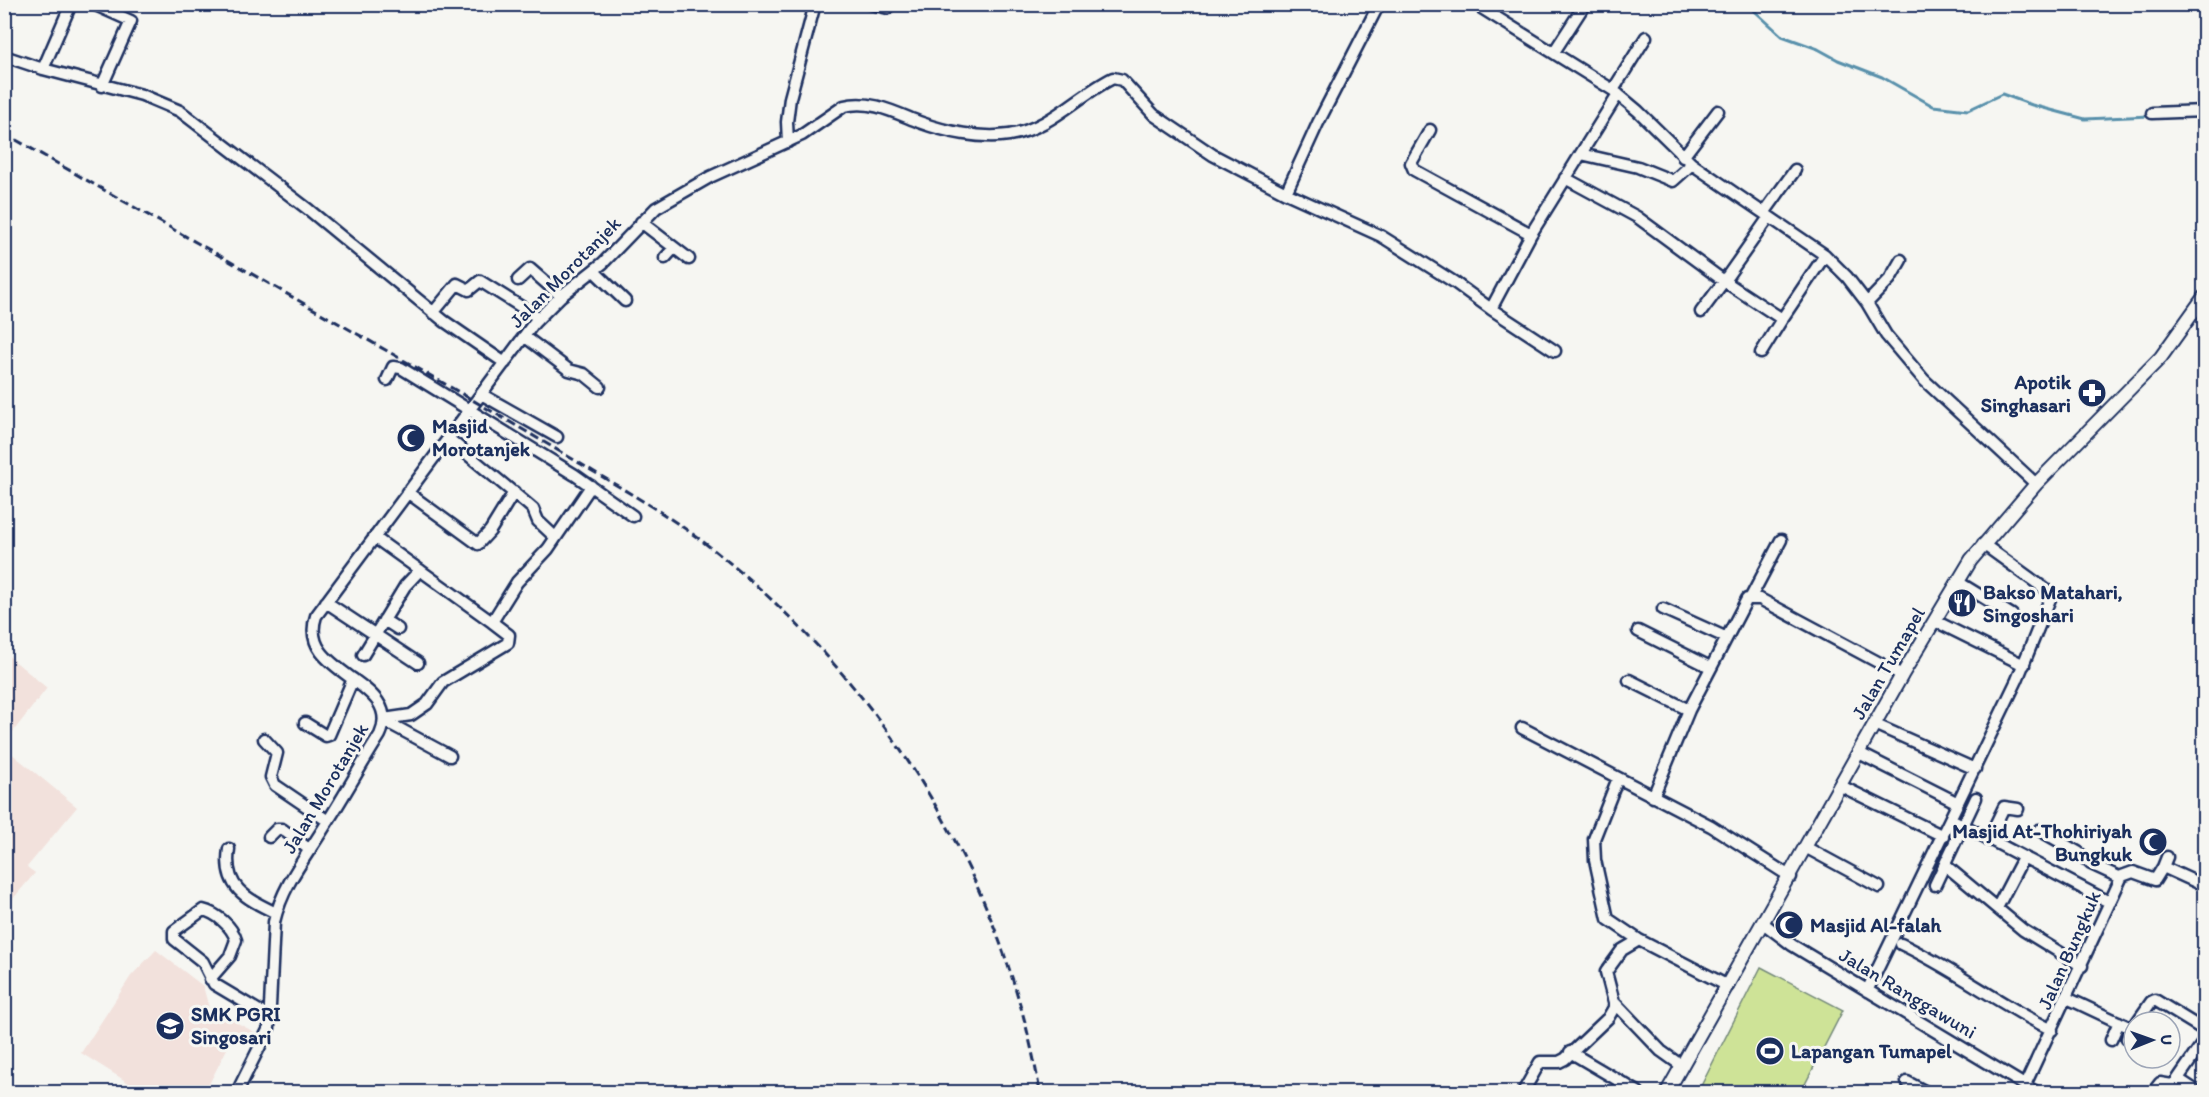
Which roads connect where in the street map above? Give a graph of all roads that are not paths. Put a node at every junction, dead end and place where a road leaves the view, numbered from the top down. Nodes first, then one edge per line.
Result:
1 (70, 4) edge
2 (93, 4) edge
3 (815, 4) edge
4 (871, 4) edge
5 (1379, 4) edge
6 (1474, 4) edge
7 (1585, 4) edge
8 (888, 8) dead end
9 (1646, 37) dead end
10 (1554, 52) junction
11 (4, 56) edge
12 (43, 69) junction
13 (102, 86) junction
14 (1616, 92) junction
15 (1718, 111) dead end
16 (2205, 111) edge
17 (2152, 113) dead end
18 (1430, 130) dead end
19 (788, 142) junction
20 (1581, 153) junction
21 (1687, 161) junction
22 (1794, 170) dead end
23 (1566, 178) junction
24 (1286, 193) junction
25 (1766, 215) junction
26 (640, 222) junction
27 (1531, 234) junction
28 (674, 248) junction
29 (1825, 255) junction
30 (665, 258) dead end
31 (689, 259) dead end
32 (1901, 260) dead end
33 (594, 271) junction
34 (518, 280) dead end
35 (1724, 281) junction
36 (561, 296) junction
37 (2205, 297) edge
38 (626, 301) dead end
39 (1867, 303) junction
40 (1491, 309) junction
41 (1701, 312) dead end
42 (434, 313) junction
43 (539, 318) junction
44 (1782, 319) junction
45 (524, 336) junction
46 (1555, 351) dead end
47 (1761, 353) dead end
48 (506, 363) junction
49 (387, 380) dead end
50 (600, 387) dead end
51 (481, 394) junction
52 (469, 412) junction
53 (557, 437) dead end
54 (449, 439) junction
55 (2036, 483) junction
56 (591, 486) junction
57 (407, 492) junction
58 (514, 492) junction
59 (633, 516) dead end
60 (374, 537) junction
61 (555, 537) junction
62 (1781, 540) dead end
63 (1983, 544) junction
64 (420, 570) junction
65 (1958, 582) junction
66 (1751, 597) junction
67 (326, 602) junction
68 (1662, 609) dead end
69 (2012, 615) dead end
70 (384, 620) junction
71 (1935, 621) junction
72 (492, 622) junction
73 (398, 629) dead end
74 (1638, 631) dead end
75 (374, 636) junction
76 (1725, 638) junction
77 (363, 655) dead end
78 (418, 663) dead end
79 (2024, 665) junction
80 (1710, 667) junction
81 (1902, 675) junction
82 (353, 679) junction
83 (1629, 680) dead end
84 (1689, 710) junction
85 (384, 720) junction
86 (305, 723) dead end
87 (1874, 724) junction
88 (1522, 728) dead end
89 (264, 739) dead end
90 (1859, 753) junction
91 (450, 756) dead end
92 (1974, 769) junction
93 (1618, 778) junction
94 (1841, 786) junction
95 (1653, 797) junction
96 (1976, 798) dead end
97 (1958, 803) junction
98 (2018, 809) dead end
99 (328, 821) junction
100 (1957, 822) junction
101 (2039, 830) dead end
102 (1943, 836) junction
103 (269, 837) dead end
104 (1988, 840) junction
105 (1807, 848) junction
106 (229, 849) dead end
107 (310, 850) junction
108 (2023, 858) junction
109 (1945, 865) junction
110 (2205, 876) edge
111 (1791, 877) junction
112 (2121, 878) junction
113 (1935, 885) dead end
114 (1879, 887) dead end
115 (2109, 902) junction
116 (1997, 908) junction
117 (276, 913) junction
118 (1763, 923) junction
119 (1639, 940) junction
120 (1901, 944) dead end
121 (2082, 966) junction
122 (210, 979) junction
123 (1728, 986) junction
124 (1873, 994) junction
125 (2067, 998) junction
126 (1615, 1003) junction
127 (2146, 1010) edge
128 (2172, 1010) edge
129 (2182, 1016) edge
130 (271, 1018) junction
131 (2119, 1022) junction
132 (2122, 1023) edge
133 (2052, 1030) junction
134 (2205, 1030) edge
135 (2111, 1040) dead end
136 (2204, 1044) edge
137 (1570, 1052) junction
138 (1682, 1066) junction
139 (2178, 1079) junction
140 (1907, 1082) dead end
141 (2025, 1084) junction
142 (237, 1092) edge
143 (1524, 1092) edge
144 (1638, 1092) edge
145 (1667, 1092) edge
146 (1926, 1092) edge
147 (2036, 1092) edge
148 (2153, 1092) edge
149 (2198, 1092) edge

1 - 12 street
2 - 13 street
3 - 19 street
4 - 8 street
5 - 24 street
6 - 10 street
7 - 10 street
9 - 14 street
10 - 14 street
11 - 12 street
12 - 13 street
13 - 42 street
14 - 20 street
14 - 21 street
15 - 21 street
16 - 17 street
18 - 27 street
19 - 24 street, Jalan Morotanjek
19 - 26 street, Jalan Morotanjek
20 - 21 street
20 - 23 street
21 - 25 street
22 - 25 street
23 - 27 street
23 - 35 street
24 - 40 street
25 - 29 street
25 - 35 street
26 - 28 street
26 - 33 street, Jalan Morotanjek
27 - 40 street
28 - 30 street
28 - 31 street
29 - 39 street
29 - 44 street
32 - 39 street
33 - 36 street, Jalan Morotanjek
33 - 38 street
34 - 36 street
35 - 41 street
35 - 44 street
36 - 43 street, Jalan Morotanjek
37 - 55 street, Jalan Tumapel
39 - 55 street
40 - 46 street
42 - 43 street
42 - 48 street
43 - 45 street, Jalan Morotanjek
44 - 47 street
45 - 48 street, Jalan Morotanjek
45 - 50 street
48 - 51 street, Jalan Morotanjek
49 - 52 street
51 - 52 street, Jalan Morotanjek
51 - 53 street
52 - 54 street, Jalan Morotanjek
52 - 56 street
54 - 57 street, Jalan Morotanjek
54 - 58 street
55 - 63 street, Jalan Tumapel
56 - 59 street
56 - 61 street
57 - 58 street
57 - 60 street, Jalan Morotanjek
58 - 61 street
60 - 64 street
60 - 67 street, Jalan Morotanjek
61 - 72 street
62 - 66 street
63 - 65 street, Jalan Tumapel
63 - 79 street
64 - 70 street
64 - 72 street
65 - 69 street
65 - 71 street, Jalan Tumapel
66 - 76 street
66 - 81 street
67 - 75 street
67 - 82 street, Jalan Morotanjek
68 - 76 street
70 - 73 street
70 - 75 street
71 - 79 street
71 - 81 street, Jalan Tumapel
72 - 85 street
74 - 80 street
75 - 77 street
75 - 78 street
76 - 80 street
79 - 92 street
80 - 84 street
81 - 87 street, Jalan Tumapel
82 - 85 street, Jalan Morotanjek
82 - 86 street
83 - 84 street
84 - 95 street
85 - 91 street
85 - 99 street, Jalan Morotanjek
87 - 90 street, Jalan Tumapel
87 - 92 street
88 - 93 street
89 - 99 street
90 - 94 street, Jalan Tumapel
90 - 97 street
92 - 97 street
93 - 95 street
93 - 119 street
94 - 102 street
94 - 105 street, Jalan Tumapel
95 - 111 street
96 - 100 street
97 - 100 street
98 - 104 street
99 - 107 street, Jalan Morotanjek
100 - 102 street
100 - 104 street
100 - 109 street
101 - 112 street
102 - 124 street
103 - 107 street
104 - 108 street
105 - 111 street, Jalan Tumapel
105 - 114 street
106 - 117 street
107 - 117 street, Jalan Morotanjek
108 - 115 street
108 - 116 street
109 - 113 street
109 - 116 street
110 - 112 street, Jalan Bungkuk
111 - 118 street, Jalan Tumapel
112 - 115 street, Jalan Bungkuk
115 - 121 street, Jalan Bungkuk
116 - 121 street
117 - 130 street, Jalan Morotanjek
118 - 123 street, Jalan Tumapel
118 - 124 street, Jalan Ranggawuni
119 - 123 street
119 - 126 street
120 - 133 street
121 - 125 street, Jalan Bungkuk
122 - 122 street
122 - 130 street
123 - 138 street, Jalan Tumapel
124 - 141 street, Jalan Ranggawuni
125 - 131 street
125 - 133 street, Jalan Bungkuk
126 - 137 street
126 - 138 street
127 - 128 street
129 - 134 street
130 - 142 street, Jalan Morotanjek
131 - 132 street
131 - 135 street
133 - 141 street, Jalan Bungkuk
136 - 139 street
137 - 143 street
137 - 144 street
138 - 145 street, Jalan Tumapel
139 - 148 street
139 - 149 street
140 - 146 street
141 - 147 street, Jalan Ranggawuni

